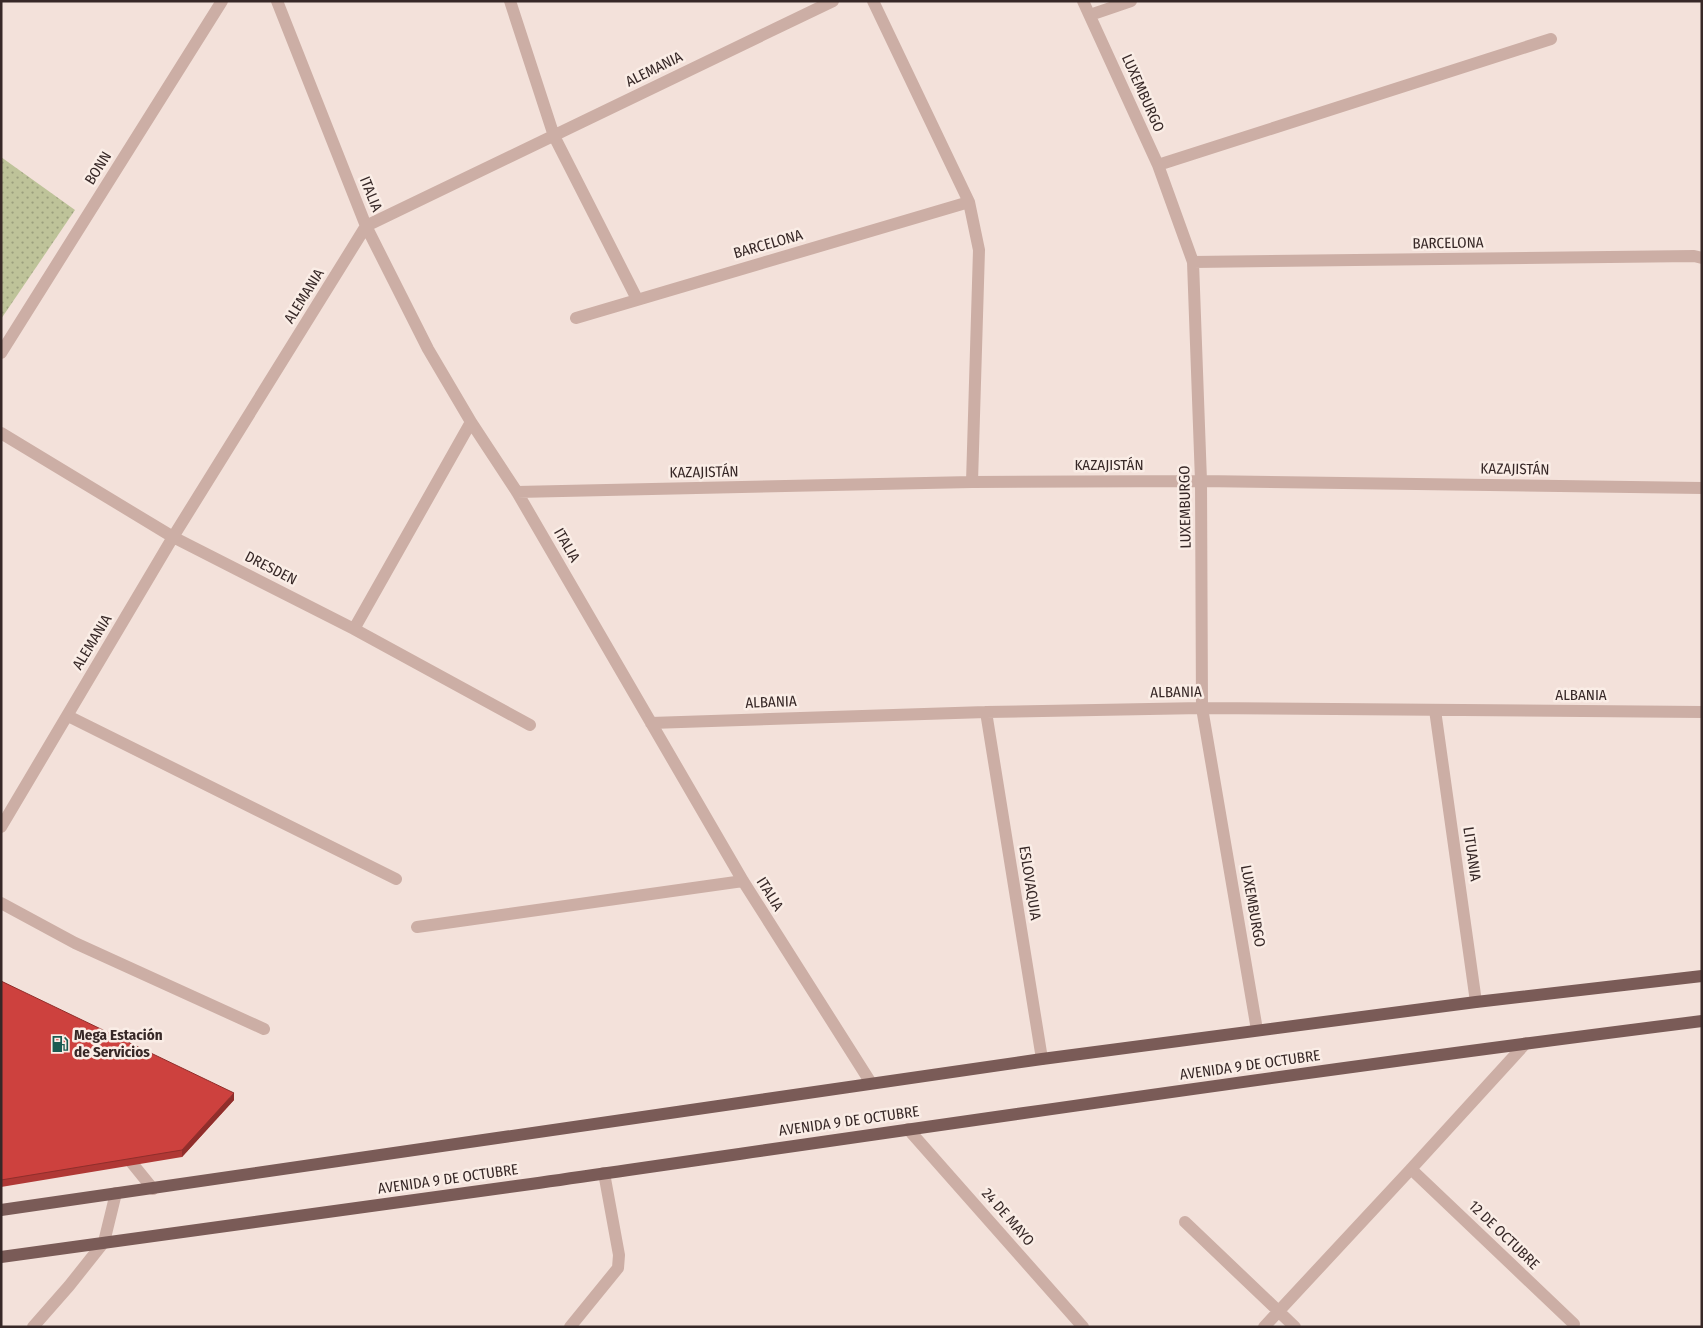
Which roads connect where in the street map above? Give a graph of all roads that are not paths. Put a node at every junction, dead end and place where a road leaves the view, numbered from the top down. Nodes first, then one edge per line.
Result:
1 (222, 1) edge
2 (277, 1) edge
3 (833, 1) edge
4 (873, 1) edge
5 (1083, 1) edge
6 (1131, 1) edge
7 (511, 2) edge
8 (1090, 15) junction
9 (1551, 39) dead end
10 (554, 136) junction
11 (1158, 165) junction
12 (970, 202) junction
13 (366, 226) junction
14 (1702, 258) edge
15 (1194, 262) junction
16 (637, 299) junction
17 (576, 318) dead end
18 (1, 353) edge
19 (471, 422) junction
20 (1, 433) edge
21 (972, 482) junction
22 (1201, 482) junction
23 (1702, 488) edge
24 (517, 492) junction
25 (173, 537) junction
26 (354, 629) junction
27 (1202, 708) junction
28 (1435, 710) junction
29 (986, 712) junction
30 (1702, 712) edge
31 (68, 716) junction
32 (650, 722) junction
33 (530, 725) dead end
34 (1, 827) edge
35 (396, 879) dead end
36 (743, 881) junction
37 (1, 902) edge
38 (416, 927) dead end
39 (1702, 976) edge
40 (1476, 1002) junction
41 (1702, 1021) edge
42 (264, 1029) dead end
43 (1257, 1030) junction
44 (1526, 1043) junction
45 (1042, 1059) junction
46 (871, 1083) junction
47 (908, 1129) junction
48 (117, 1144) edge
49 (1411, 1169) junction
50 (604, 1173) junction
51 (153, 1189) junction
52 (116, 1193) junction
53 (1, 1210) edge
54 (1185, 1222) dead end
55 (104, 1242) junction
56 (1, 1256) edge
57 (1278, 1311) junction
58 (1574, 1324) dead end
59 (33, 1327) edge
60 (570, 1327) edge
61 (1083, 1327) edge
62 (1264, 1327) edge
63 (1295, 1327) edge

1 - 18 street, BONN
2 - 13 street, ITALIA
3 - 10 street, ALEMANIA
4 - 12 street
5 - 8 street, LUXEMBURGO
6 - 8 street
7 - 10 street
8 - 11 street, LUXEMBURGO
9 - 11 street
10 - 13 street, ALEMANIA
10 - 16 street
11 - 15 street, LUXEMBURGO
12 - 16 street, BARCELONA
12 - 21 street
13 - 19 street, ITALIA
13 - 25 street, ALEMANIA
14 - 15 street, BARCELONA
15 - 22 street, LUXEMBURGO
16 - 17 street, BARCELONA
19 - 24 street, ITALIA
19 - 26 street
20 - 25 street, DRESDEN
21 - 22 street, KAZAJISTÁN
21 - 24 street, KAZAJISTÁN
22 - 23 street, KAZAJISTÁN
22 - 27 street, LUXEMBURGO
24 - 32 street, ITALIA
25 - 26 street, DRESDEN
25 - 31 street, ALEMANIA
26 - 33 street, DRESDEN
27 - 28 street, ALBANIA
27 - 29 street, ALBANIA
27 - 43 street, LUXEMBURGO
28 - 30 street, ALBANIA
28 - 40 street, LITUANIA
29 - 32 street, ALBANIA
29 - 45 street, ESLOVAQUIA
31 - 34 street, ALEMANIA
31 - 35 street
32 - 36 street, ITALIA
36 - 38 street
36 - 46 street, ITALIA
37 - 42 street
39 - 40 main road
40 - 43 main road
41 - 44 main road, AVENIDA 9 DE OCTUBRE
43 - 45 main road
44 - 47 main road, AVENIDA 9 DE OCTUBRE
44 - 49 street
45 - 46 main road
46 - 51 main road
47 - 50 main road, AVENIDA 9 DE OCTUBRE
47 - 61 street, 24 DE MAYO
48 - 51 street
49 - 57 street
49 - 58 street, 12 DE OCTUBRE
50 - 55 main road, AVENIDA 9 DE OCTUBRE
50 - 60 street
51 - 52 main road
52 - 53 main road
52 - 55 street
54 - 57 street
55 - 56 main road, AVENIDA 9 DE OCTUBRE
55 - 59 street
57 - 62 street
57 - 63 street

